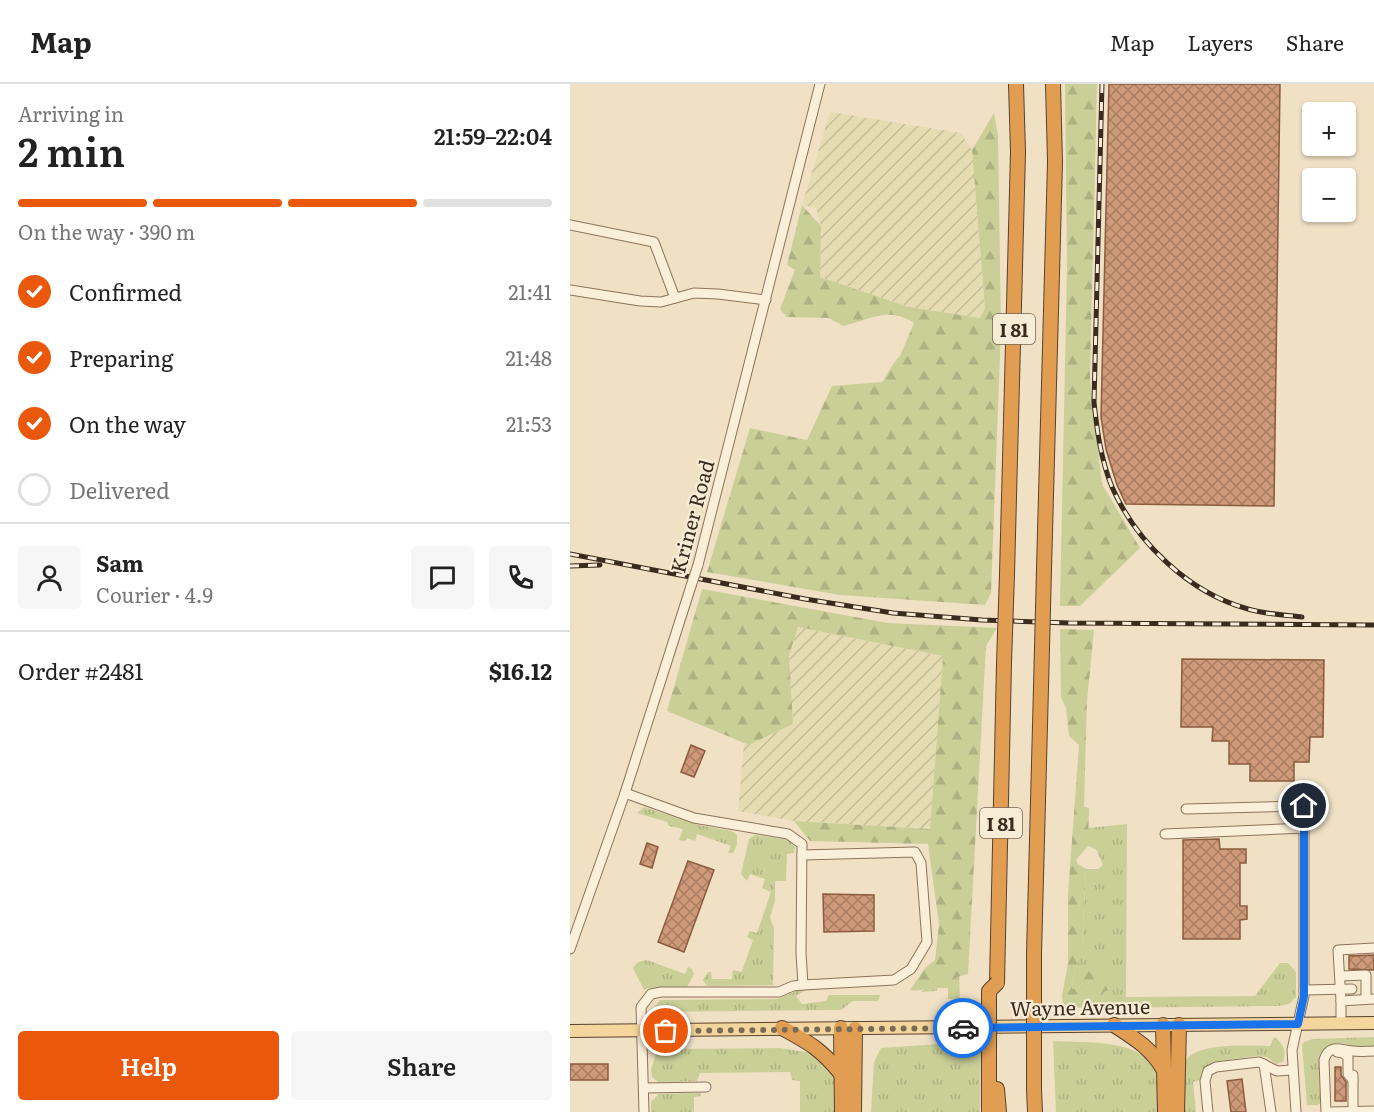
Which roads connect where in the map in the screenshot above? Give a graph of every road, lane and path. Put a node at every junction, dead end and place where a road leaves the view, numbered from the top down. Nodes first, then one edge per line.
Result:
1 (820, 84) edge
2 (1016, 84) edge
3 (1053, 84) edge
4 (570, 225) edge
5 (570, 290) edge
6 (675, 298) junction
7 (766, 300) junction
8 (625, 793) junction
9 (1186, 809) dead end
10 (1304, 828) junction
11 (1166, 834) dead end
12 (802, 855) junction
13 (1374, 948) edge
14 (570, 949) edge
15 (1340, 976) junction
16 (803, 985) junction
17 (1360, 988) junction
18 (1340, 989) junction
19 (1304, 990) junction
20 (1370, 999) edge
21 (1341, 1001) junction
22 (1374, 1023) edge
23 (1298, 1024) junction
24 (1341, 1024) junction
25 (1114, 1025) junction
26 (1162, 1025) junction
27 (1179, 1025) junction
28 (782, 1028) junction
29 (848, 1029) junction
30 (570, 1031) edge
31 (642, 1031) junction
32 (1353, 1051) junction
33 (1374, 1051) edge
34 (1264, 1064) junction
35 (993, 1066) junction
36 (1164, 1070) junction
37 (1292, 1070) junction
38 (842, 1075) junction
39 (1353, 1080) junction
40 (706, 1087) dead end
41 (644, 1088) junction
42 (1327, 1110) edge
43 (1374, 1111) edge
44 (644, 1112) edge
45 (842, 1112) edge
46 (854, 1112) edge
47 (989, 1112) edge
48 (999, 1112) edge
49 (1035, 1112) edge
50 (1166, 1112) edge
51 (1177, 1112) edge
52 (1208, 1112) edge
53 (1271, 1112) edge
54 (1296, 1112) edge
55 (1353, 1112) edge

1 - 7 street, Kriner Road
2 - 35 highway, I 81, bridge
3 - 49 highway, I 81, bridge
4 - 6 street
5 - 6 street
6 - 7 street
7 - 8 street, Kriner Road, bridge
8 - 12 street
8 - 14 street, Kriner Road
9 - 10 street
10 - 11 street
10 - 19 street
12 - 16 street
12 - 16 street
13 - 15 street
15 - 17 street
15 - 18 street
16 - 31 street
17 - 18 street
17 - 20 street
18 - 19 street
18 - 21 street
19 - 23 street
20 - 21 street
21 - 24 street
22 - 24 main road, Wayne Avenue
23 - 24 main road, Wayne Avenue
23 - 27 main road, Wayne Avenue
23 - 37 street
25 - 26 main road, Wayne Avenue
25 - 29 main road, Wayne Avenue
25 - 36 highway
26 - 27 main road, Wayne Avenue
26 - 36 highway
27 - 51 highway
28 - 29 main road, Wayne Avenue
28 - 31 main road, Wayne Avenue
28 - 38 highway
29 - 38 highway
29 - 46 highway
30 - 31 main road, Wayne Avenue
31 - 41 street
32 - 33 street
32 - 39 street
32 - 42 street
34 - 37 street
34 - 52 street
34 - 53 street
35 - 47 highway
35 - 48 highway, I 81
36 - 50 highway
37 - 54 street
38 - 45 highway
39 - 42 street
39 - 55 street
40 - 41 street
41 - 44 street
42 - 55 street
43 - 55 street

